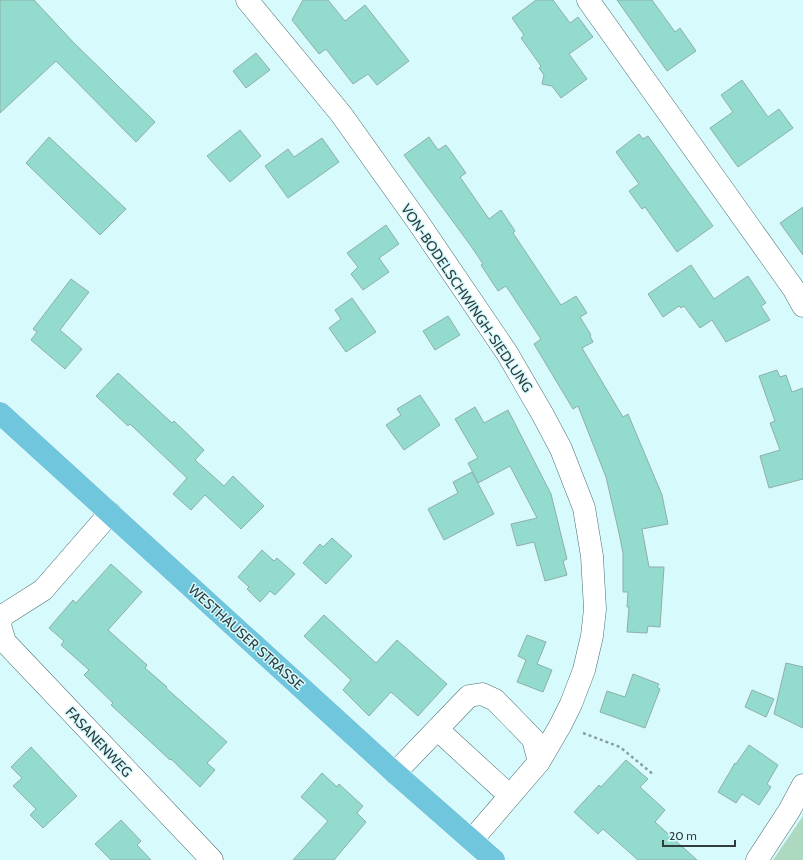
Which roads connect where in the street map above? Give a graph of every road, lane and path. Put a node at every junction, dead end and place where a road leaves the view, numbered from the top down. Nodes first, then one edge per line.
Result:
1 (247, 0) edge
2 (588, 0) edge
3 (803, 306) edge
4 (0, 413) edge
5 (110, 513) junction
6 (1, 615) edge
7 (560, 726) junction
8 (437, 729) junction
9 (539, 762) junction
10 (395, 773) junction
11 (654, 775) dead end
12 (803, 785) edge
13 (510, 796) junction
14 (472, 840) junction
15 (212, 860) edge
16 (494, 860) edge
17 (757, 860) edge

1 - 7 street, VON-BODELSCHWINGH-SIEDLUNG
2 - 3 street
4 - 5 main road, WESTHAUSER STRASSE
5 - 6 street, FASANENWEG
5 - 10 main road, WESTHAUSER STRASSE
6 - 15 street, FASANENWEG
7 - 9 street, VON-BODELSCHWINGH-SIEDLUNG
7 - 11 path
8 - 9 street
8 - 10 street
8 - 13 street
9 - 13 street, VON-BODELSCHWINGH-SIEDLUNG
10 - 14 main road, WESTHAUSER STRASSE
12 - 17 street
13 - 14 street, VON-BODELSCHWINGH-SIEDLUNG
14 - 16 main road, WESTHAUSER STRASSE

